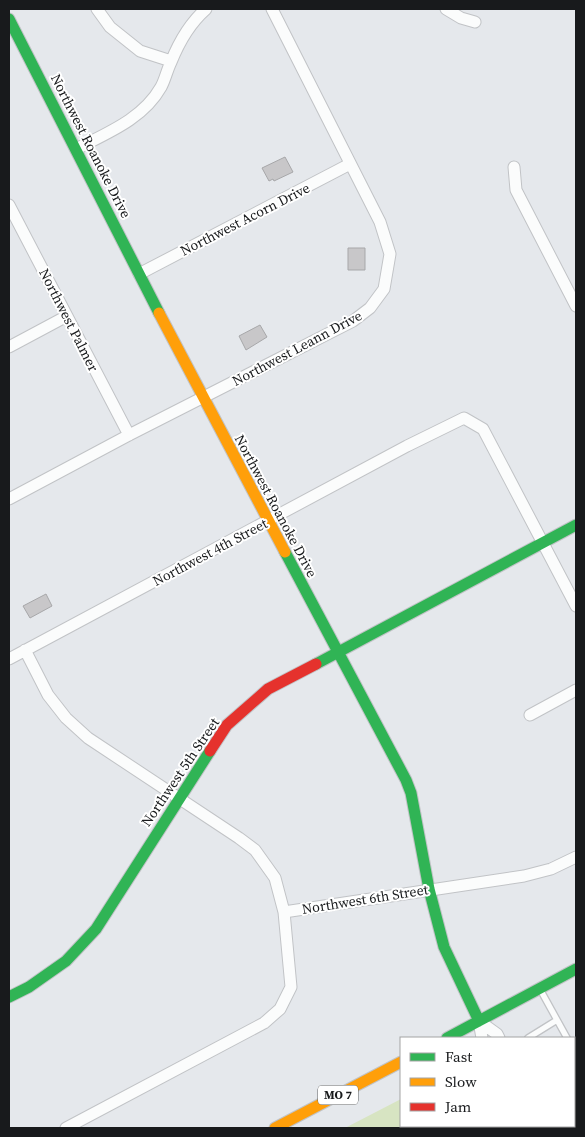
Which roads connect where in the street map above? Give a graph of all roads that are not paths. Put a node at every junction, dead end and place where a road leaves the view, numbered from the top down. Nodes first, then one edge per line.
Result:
1 (97, 9) edge
2 (206, 9) edge
3 (272, 9) edge
4 (446, 9) edge
5 (9, 18) edge
6 (475, 22) dead end
7 (171, 61) junction
8 (76, 149) junction
9 (350, 164) junction
10 (514, 167) dead end
11 (9, 205) edge
12 (139, 274) junction
13 (576, 306) edge
14 (67, 316) junction
15 (9, 348) edge
16 (202, 397) junction
17 (128, 435) junction
18 (9, 499) edge
19 (268, 522) junction
20 (576, 525) edge
21 (543, 543) junction
22 (576, 606) edge
23 (25, 650) junction
24 (337, 652) junction
25 (9, 659) edge
26 (576, 690) edge
27 (530, 715) dead end
28 (180, 798) junction
29 (576, 857) edge
30 (429, 889) junction
31 (284, 912) junction
32 (576, 969) edge
33 (540, 989) junction
34 (9, 997) edge
35 (557, 1020) junction
36 (479, 1022) junction
37 (448, 1037) edge
38 (482, 1037) edge
39 (498, 1037) edge
40 (530, 1037) edge
41 (566, 1037) edge
42 (400, 1063) edge
43 (66, 1128) edge
44 (275, 1128) edge

1 - 7 street
2 - 7 street
3 - 9 street, Northwest Leann Drive
4 - 6 street
5 - 8 street, Northwest Roanoke Drive
7 - 8 street
8 - 12 street, Northwest Roanoke Drive
9 - 12 street, Northwest Acorn Drive
9 - 16 street, Northwest Leann Drive
10 - 13 street
11 - 14 street, Northwest Palmer
12 - 16 street, Northwest Roanoke Drive
14 - 15 street
14 - 17 street, Northwest Palmer
16 - 17 street, Northwest Leann Drive
16 - 19 street, Northwest Roanoke Drive
17 - 18 street, Northwest Leann Drive
19 - 21 street, Northwest 4th Street
19 - 23 street, Northwest 4th Street
19 - 24 street, Northwest Roanoke Drive
20 - 21 street, Northwest 5th Street
21 - 22 street
21 - 24 street, Northwest 5th Street
23 - 25 street, Northwest 4th Street
23 - 28 street
24 - 28 street, Northwest 5th Street
24 - 30 street, Northwest Roanoke Drive
26 - 27 street
28 - 31 street
28 - 34 street, Northwest 5th Street
29 - 30 street, Northwest 6th Street
30 - 31 street, Northwest 6th Street
30 - 36 street, Northwest Roanoke Drive
31 - 43 street, Northwest 6th Street
32 - 33 street
33 - 35 lane
33 - 36 street
35 - 40 lane
35 - 41 lane
36 - 37 street
36 - 38 street
36 - 39 street
42 - 44 street, MO 7

